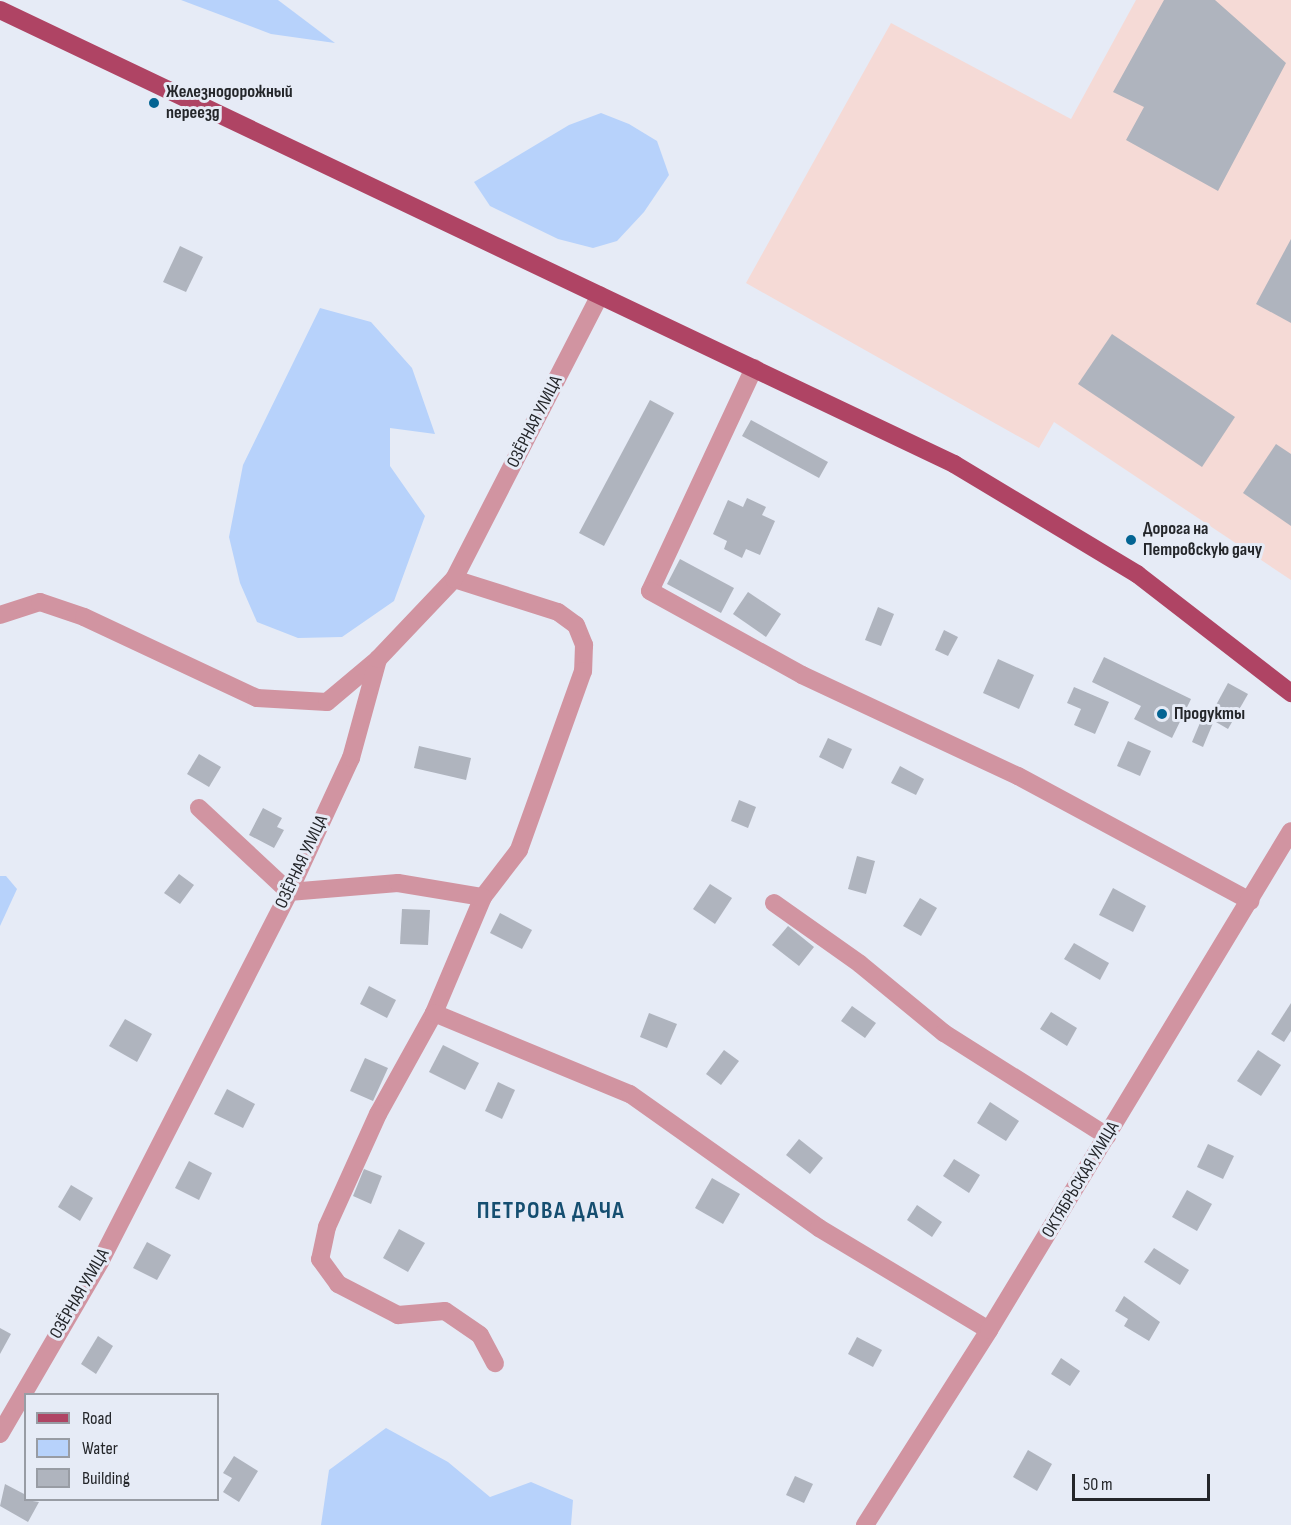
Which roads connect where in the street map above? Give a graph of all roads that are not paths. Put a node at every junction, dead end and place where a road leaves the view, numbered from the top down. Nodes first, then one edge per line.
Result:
1 (0, 10) edge
2 (600, 295) junction
3 (754, 368) junction
4 (454, 579) junction
5 (0, 615) edge
6 (378, 659) junction
7 (1291, 693) edge
8 (199, 808) dead end
9 (1291, 831) edge
10 (289, 892) junction
11 (483, 897) junction
12 (1250, 901) junction
13 (774, 903) dead end
14 (434, 1013) junction
15 (1107, 1136) junction
16 (989, 1330) junction
17 (495, 1363) dead end
18 (0, 1434) edge
19 (865, 1525) edge

1 - 2 main road
2 - 3 main road
2 - 4 street, ОЗЁРНАЯ УЛИЦА
3 - 7 main road
3 - 12 street
4 - 6 street, ОЗЁРНАЯ УЛИЦА
4 - 11 street
5 - 6 street
6 - 10 street, ОЗЁРНАЯ УЛИЦА
8 - 10 street
9 - 12 street, ОКТЯБРЬСКАЯ УЛИЦА
10 - 11 street
10 - 18 street, ОЗЁРНАЯ УЛИЦА
11 - 14 street
12 - 15 street, ОКТЯБРЬСКАЯ УЛИЦА
13 - 15 street
14 - 16 street
14 - 17 street
15 - 16 street, ОКТЯБРЬСКАЯ УЛИЦА
16 - 19 street, ОКТЯБРЬСКАЯ УЛИЦА

